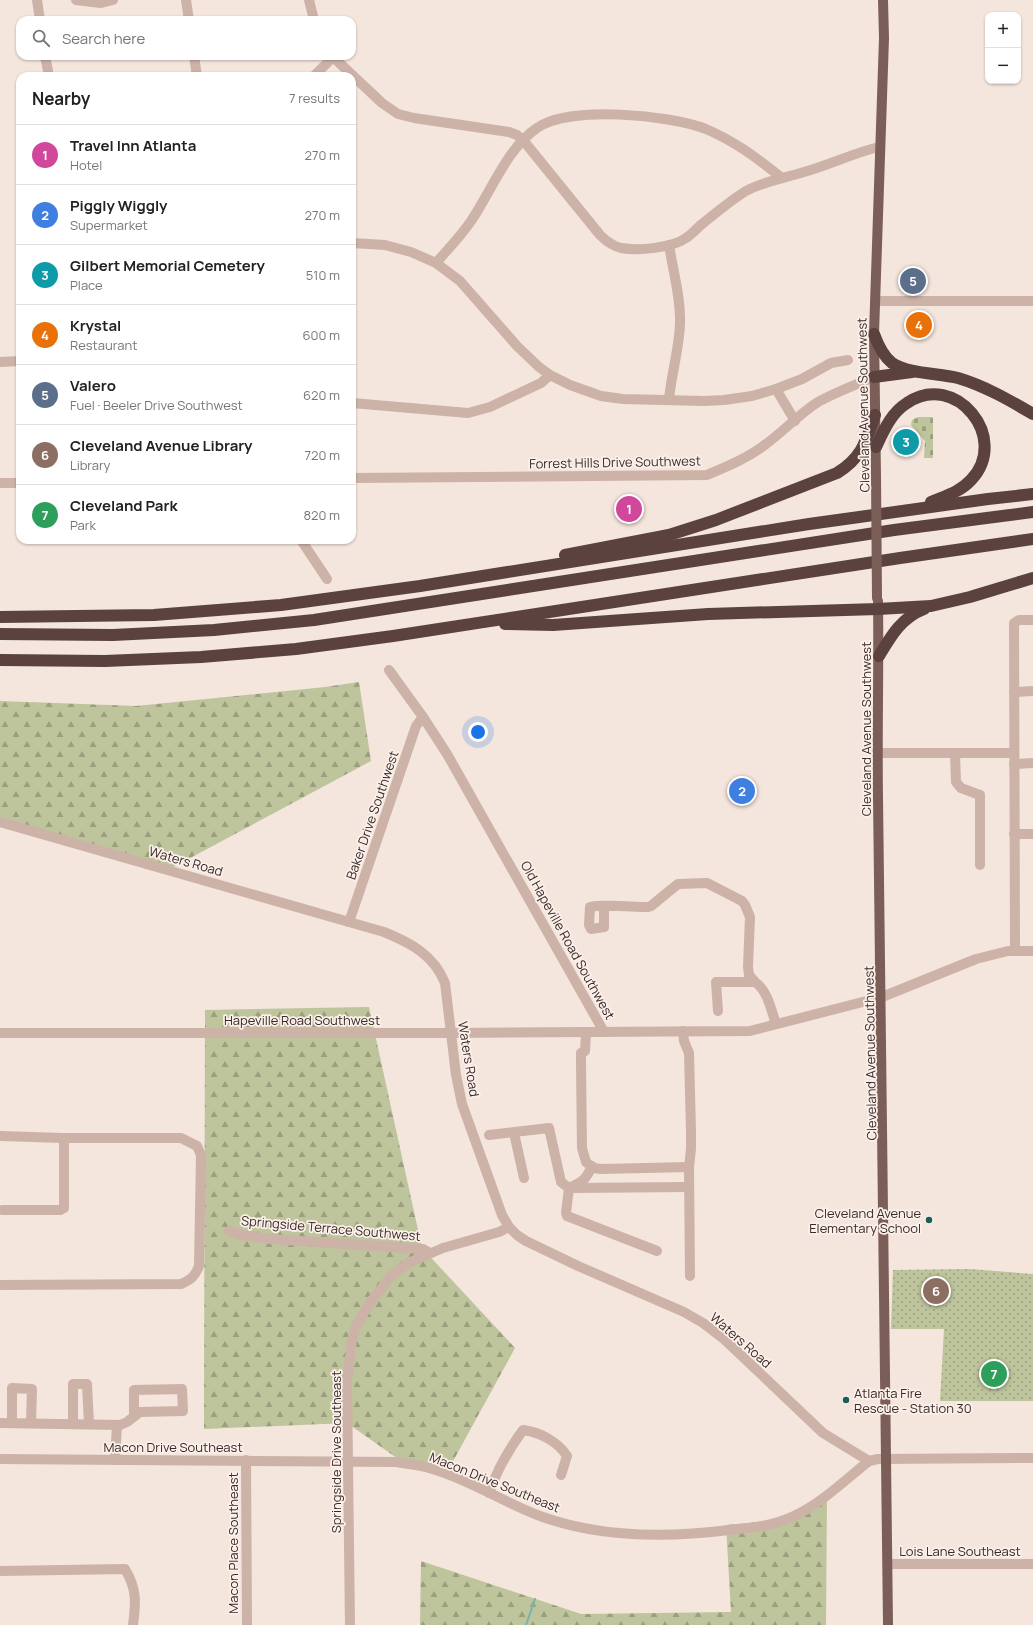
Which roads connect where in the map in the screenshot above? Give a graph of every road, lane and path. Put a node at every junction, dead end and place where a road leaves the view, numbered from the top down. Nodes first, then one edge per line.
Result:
1 (37, 0) edge
2 (76, 0) edge
3 (113, 0) edge
4 (186, 0) edge
5 (309, 0) edge
6 (883, 0) edge
7 (39, 16) edge
8 (188, 16) edge
9 (313, 16) edge
10 (46, 60) edge
11 (195, 60) edge
12 (330, 60) edge
13 (336, 60) edge
14 (48, 72) edge
15 (196, 72) edge
16 (318, 72) edge
17 (349, 72) edge
18 (356, 79) edge
19 (523, 140) junction
20 (879, 147) junction
21 (782, 178) junction
22 (356, 243) edge
23 (669, 245) junction
24 (436, 263) junction
25 (875, 301) junction
26 (1033, 301) edge
27 (874, 334) junction
28 (848, 360) dead end
29 (16, 361) edge
30 (0, 362) edge
31 (921, 372) junction
32 (550, 375) junction
33 (874, 377) junction
34 (776, 390) junction
35 (669, 400) junction
36 (356, 403) edge
37 (1033, 414) edge
38 (875, 415) junction
39 (795, 421) junction
40 (876, 447) junction
41 (356, 478) edge
42 (0, 483) edge
43 (16, 483) edge
44 (1033, 494) edge
45 (910, 510) junction
46 (1033, 512) edge
47 (1033, 539) edge
48 (303, 544) edge
49 (1033, 578) edge
50 (327, 579) dead end
51 (420, 586) junction
52 (878, 603) junction
53 (930, 606) junction
54 (0, 617) edge
55 (1033, 620) edge
56 (488, 622) junction
57 (0, 634) edge
58 (879, 656) junction
59 (0, 660) edge
60 (389, 670) dead end
61 (1033, 691) edge
62 (1014, 692) junction
63 (423, 717) junction
64 (878, 753) junction
65 (955, 753) junction
66 (1014, 753) junction
67 (1033, 763) edge
68 (1014, 764) junction
69 (0, 822) edge
70 (1014, 834) junction
71 (1033, 834) edge
72 (980, 865) dead end
73 (604, 906) dead end
74 (349, 922) junction
75 (1015, 950) junction
76 (1033, 950) edge
77 (755, 982) junction
78 (882, 998) junction
79 (718, 1011) dead end
80 (776, 1024) junction
81 (586, 1032) junction
82 (604, 1032) junction
83 (0, 1033) edge
84 (452, 1033) junction
85 (684, 1036) junction
86 (514, 1133) junction
87 (489, 1135) dead end
88 (0, 1136) edge
89 (64, 1138) junction
90 (592, 1166) junction
91 (689, 1167) junction
92 (524, 1178) dead end
93 (689, 1187) junction
94 (569, 1188) junction
95 (2, 1210) dead end
96 (509, 1227) junction
97 (228, 1231) dead end
98 (657, 1251) dead end
99 (430, 1253) junction
100 (690, 1276) dead end
101 (0, 1285) edge
102 (134, 1416) junction
103 (0, 1423) edge
104 (12, 1423) junction
105 (31, 1423) junction
106 (73, 1424) junction
107 (89, 1424) junction
108 (117, 1425) junction
109 (888, 1458) junction
110 (1033, 1458) edge
111 (0, 1459) edge
112 (115, 1460) junction
113 (246, 1460) junction
114 (349, 1461) junction
115 (869, 1461) junction
116 (561, 1475) dead end
117 (489, 1493) junction
118 (888, 1564) junction
119 (1033, 1564) edge
120 (0, 1571) edge
121 (134, 1625) edge
122 (247, 1625) edge
123 (350, 1625) edge
124 (888, 1625) edge

1 - 7 street
2 - 3 street
4 - 8 street
5 - 9 street
6 - 20 main road, Cleveland Avenue Southwest
10 - 14 street
11 - 15 street
12 - 16 street
13 - 17 street
18 - 19 street
19 - 21 street
19 - 23 street
19 - 24 street
20 - 21 street
20 - 25 main road, Cleveland Avenue Southwest
21 - 23 street
22 - 24 street
23 - 35 street
24 - 32 street
25 - 26 street
25 - 27 main road, Cleveland Avenue Southwest
27 - 31 highway
27 - 33 main road, Cleveland Avenue Southwest
28 - 34 street
29 - 30 street
31 - 33 highway
31 - 37 highway
32 - 35 street
32 - 36 street
33 - 38 main road, Cleveland Avenue Southwest
33 - 39 street, Forrest Hills Drive Southwest
34 - 35 street
34 - 39 street
38 - 40 main road, Cleveland Avenue Southwest
38 - 51 highway
39 - 41 street, Forrest Hills Drive Southwest
40 - 45 highway
40 - 52 main road, Cleveland Avenue Southwest, bridge
42 - 43 street
44 - 45 highway
45 - 51 highway
46 - 57 highway
47 - 56 highway
48 - 50 street
49 - 53 highway
51 - 54 highway
52 - 53 highway
52 - 56 highway
52 - 58 main road, Cleveland Avenue Southwest
53 - 58 highway
55 - 62 street
56 - 59 highway
58 - 64 main road, Cleveland Avenue Southwest
60 - 63 street, Old Hapeville Road Southwest
61 - 62 street
62 - 66 street
63 - 74 street, Baker Drive Southwest
63 - 82 street, Old Hapeville Road Southwest
64 - 65 street
64 - 78 main road, Cleveland Avenue Southwest
65 - 66 street
65 - 72 street
66 - 68 street
67 - 68 street
68 - 70 street
69 - 74 street, Waters Road
70 - 71 street
70 - 75 street
73 - 77 street
74 - 84 street, Waters Road
75 - 76 street, Old Hapeville Road Southwest
75 - 78 street, Old Hapeville Road Southwest
77 - 79 street
77 - 80 street
78 - 80 street, Old Hapeville Road Southwest
78 - 109 main road, Cleveland Avenue Southwest
80 - 85 street, Old Hapeville Road Southwest
81 - 82 street, Hapeville Road Southwest
81 - 84 street, Hapeville Road Southwest
81 - 90 street
82 - 85 street, Old Hapeville Road Southwest
83 - 84 street, Hapeville Road Southwest
84 - 96 street, Waters Road
85 - 91 street
86 - 87 street
86 - 92 street
86 - 94 street
88 - 89 street
89 - 95 street
89 - 101 street
90 - 91 street
90 - 94 street
91 - 93 street
93 - 94 street
93 - 100 street
94 - 98 street
96 - 99 street, Springside Drive Southeast
96 - 115 street, Waters Road
97 - 99 street, Springside Terrace Southwest
99 - 114 street, Springside Drive Southeast
102 - 102 street
102 - 108 street
103 - 104 street
104 - 105 street
104 - 105 street
105 - 106 street
106 - 107 street
106 - 107 street
107 - 108 street
108 - 112 street
109 - 110 street, Macon Drive Southeast
109 - 115 street, Macon Drive Southeast
109 - 118 main road, Cleveland Avenue Southwest
111 - 112 street, Macon Drive Southeast
112 - 113 street, Macon Drive Southeast
113 - 114 street, Macon Drive Southeast
113 - 122 street, Macon Place Southeast
114 - 117 street, Macon Drive Southeast
114 - 123 street, Springside Drive Southeast
115 - 117 street, Macon Drive Southeast
116 - 117 street
118 - 119 street, Lois Lane Southeast
118 - 124 main road, Cleveland Avenue Southwest
120 - 121 street

